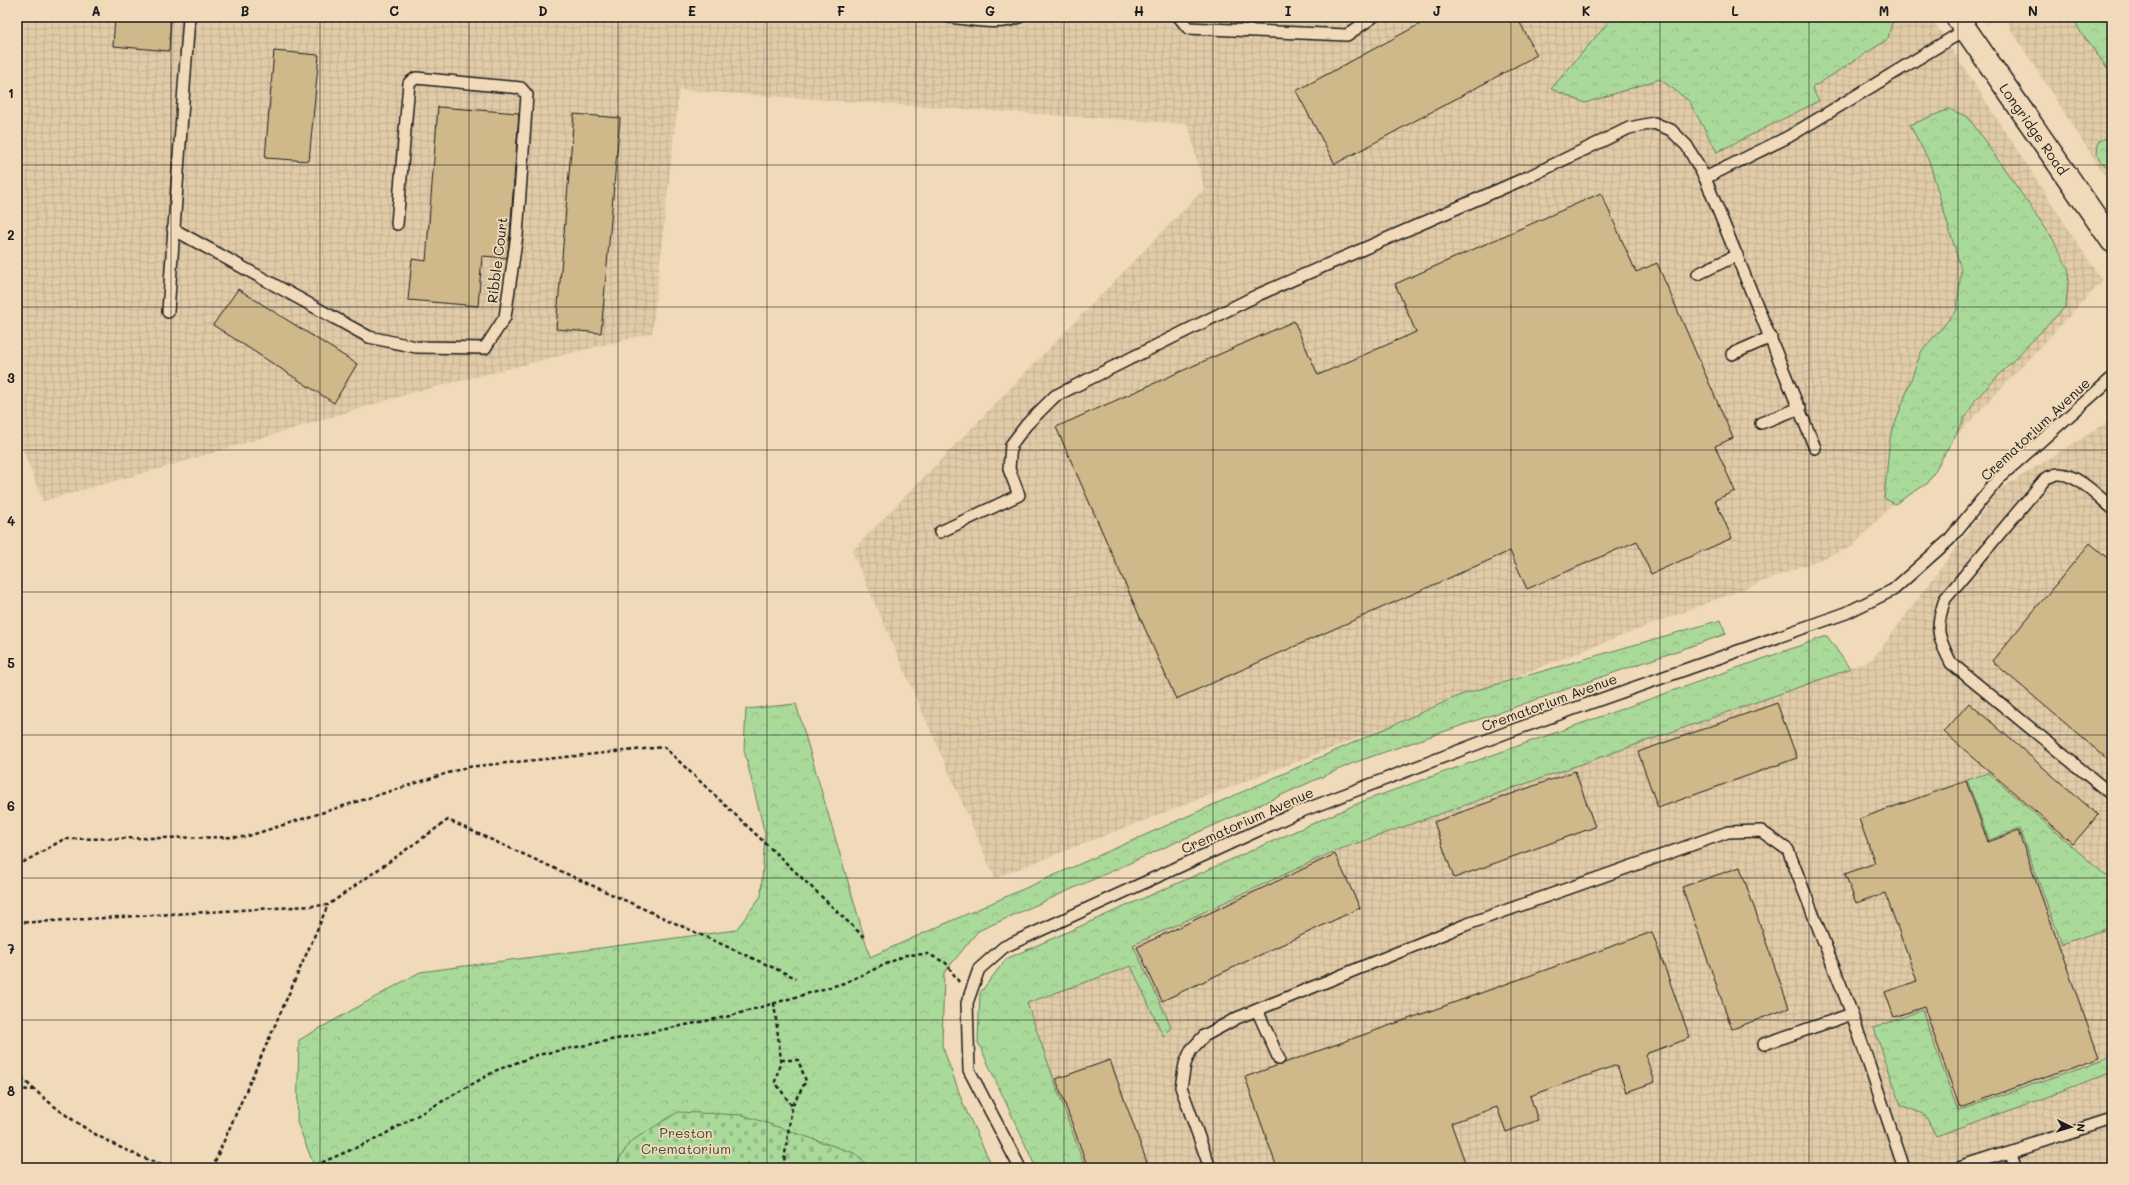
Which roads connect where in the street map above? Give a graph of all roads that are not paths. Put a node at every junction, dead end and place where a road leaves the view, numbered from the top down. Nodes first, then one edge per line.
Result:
1 (189, 17) edge
2 (950, 17) edge
3 (1019, 17) edge
4 (1179, 17) edge
5 (1374, 17) edge
6 (1961, 24) edge
7 (1705, 178) junction
8 (397, 224) dead end
9 (173, 229) junction
10 (2112, 241) edge
11 (1737, 256) junction
12 (1698, 274) dead end
13 (168, 312) dead end
14 (1771, 337) junction
15 (1732, 354) dead end
16 (2112, 378) edge
17 (1800, 408) junction
18 (1762, 423) dead end
19 (1815, 448) dead end
20 (2112, 508) edge
21 (940, 532) dead end
22 (2112, 795) edge
23 (1257, 1010) junction
24 (1852, 1014) junction
25 (1764, 1044) dead end
26 (1279, 1059) dead end
27 (2112, 1119) edge
28 (2010, 1153) junction
29 (1020, 1168) edge
30 (1210, 1168) edge
31 (1904, 1168) edge
32 (1960, 1168) edge
33 (2015, 1168) edge

1 - 9 lane
2 - 3 lane
4 - 5 lane
6 - 7 lane
6 - 10 main road, Longridge Road
7 - 11 lane
7 - 21 lane
8 - 9 lane, Ribble Court
9 - 13 lane
11 - 12 lane
11 - 14 lane
14 - 15 lane
14 - 17 lane
16 - 29 lane, Crematorium Avenue
17 - 18 lane
17 - 19 lane
20 - 22 lane
23 - 24 lane
23 - 26 lane
23 - 30 lane
24 - 25 lane
24 - 31 lane
27 - 28 lane
28 - 32 lane
28 - 33 lane

